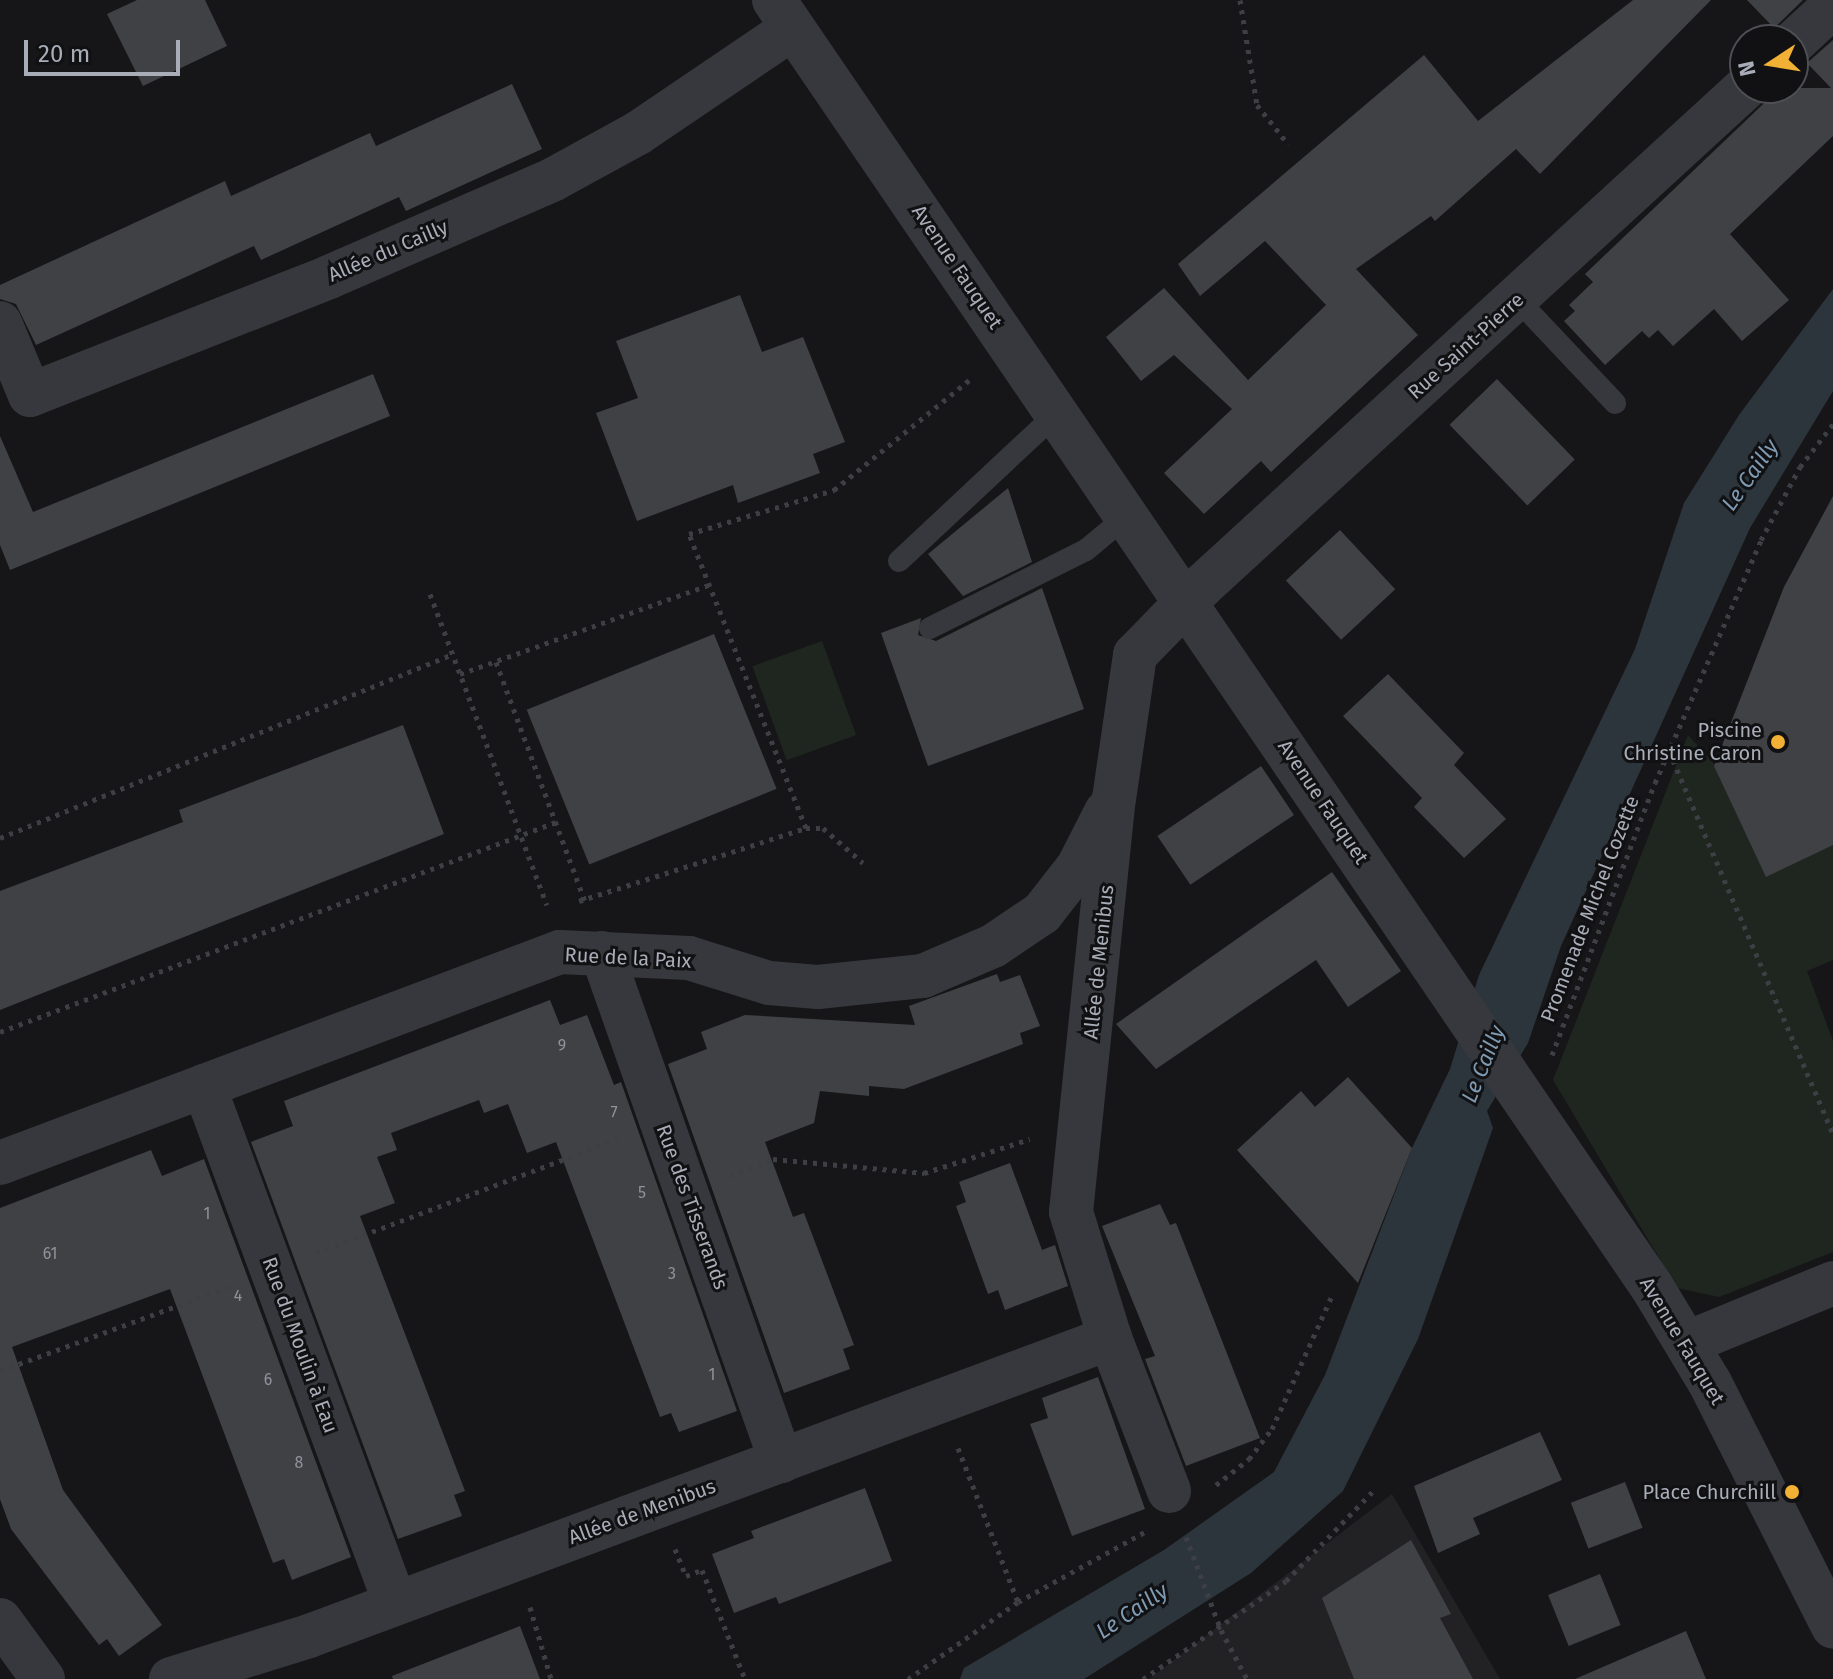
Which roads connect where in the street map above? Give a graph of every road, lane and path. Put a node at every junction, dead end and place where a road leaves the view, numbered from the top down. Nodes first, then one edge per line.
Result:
1 (1240, 0) edge
2 (1833, 6) edge
3 (784, 14) edge
4 (1809, 28) edge
5 (1729, 103) edge
6 (1288, 144) dead end
7 (1517, 299) junction
8 (0, 323) edge
9 (974, 361) dead end
10 (976, 374) junction
11 (1615, 403) dead end
12 (1047, 423) junction
13 (1833, 424) edge
14 (1127, 516) junction
15 (899, 561) dead end
16 (709, 585) junction
17 (430, 594) dead end
18 (1186, 601) junction
19 (930, 628) dead end
20 (453, 654) junction
21 (496, 662) junction
22 (460, 674) junction
23 (1669, 751) junction
24 (1114, 799) junction
25 (556, 822) junction
26 (806, 828) junction
27 (521, 835) junction
28 (0, 838) edge
29 (863, 863) dead end
30 (1059, 897) junction
31 (584, 898) junction
32 (587, 907) dead end
33 (1106, 908) junction
34 (572, 941) junction
35 (0, 1032) edge
36 (204, 1086) junction
37 (1534, 1109) junction
38 (1082, 1115) junction
39 (662, 1122) junction
40 (1833, 1134) edge
41 (0, 1163) edge
42 (687, 1193) junction
43 (272, 1270) junction
44 (1833, 1283) edge
45 (1110, 1338) junction
46 (1687, 1343) junction
47 (0, 1371) edge
48 (940, 1402) junction
49 (781, 1461) junction
50 (1376, 1488) dead end
51 (658, 1506) junction
52 (1175, 1507) joint
53 (516, 1559) junction
54 (1018, 1602) dead end
55 (395, 1603) junction
56 (0, 1620) edge
57 (1833, 1627) edge
58 (1221, 1630) junction
59 (43, 1679) edge
60 (171, 1679) edge
61 (551, 1679) edge
62 (745, 1679) edge
63 (1143, 1679) edge
64 (1247, 1679) edge

1 - 6 path
2 - 4 street
3 - 8 street, Allée du Cailly
3 - 12 street, Avenue Fauquet
5 - 7 street, Rue Saint-Pierre
7 - 11 lane
7 - 18 street, Rue Saint-Pierre
9 - 10 path
10 - 12 path
10 - 16 path
12 - 14 street, Avenue Fauquet
12 - 15 lane
13 - 23 path, Promenade Michel Cozette
14 - 18 street, Avenue Fauquet
14 - 19 lane
16 - 21 path
16 - 26 path
17 - 20 path
18 - 24 street, Allée de Menibus
18 - 37 street, Avenue Fauquet
20 - 22 path
20 - 28 path
21 - 22 path
21 - 25 path
22 - 27 path
23 - 37 path, Promenade Michel Cozette
23 - 40 path
24 - 30 street, Rue de la Paix
24 - 33 street, Allée de Menibus
25 - 27 path
25 - 31 path
26 - 29 path
26 - 31 path
27 - 34 path
27 - 35 path
30 - 33 lane
30 - 34 street, Rue de la Paix
31 - 32 path
31 - 34 path
33 - 38 street, Allée de Menibus
34 - 36 street, Rue de la Paix
34 - 39 street, Rue des Tisserands
36 - 41 street, Rue de la Paix
36 - 43 street, Rue du Moulin à Eau
37 - 46 street, Avenue Fauquet
38 - 42 path
38 - 45 street, Allée de Menibus
39 - 42 street, Rue des Tisserands
39 - 43 path
42 - 49 street, Rue des Tisserands
43 - 47 path
43 - 55 street, Rue du Moulin à Eau
44 - 46 street
45 - 48 street, Allée de Menibus
45 - 52 street, Allée de Menibus
46 - 57 street, Avenue Fauquet
48 - 49 street, Allée de Menibus
48 - 54 path
49 - 51 street, Allée de Menibus
50 - 58 path
51 - 53 street, Allée de Menibus
51 - 62 path
52 - 58 path
53 - 55 street, Allée de Menibus
53 - 61 path
55 - 60 street, Allée de Menibus
56 - 59 street
58 - 63 path
58 - 64 path

